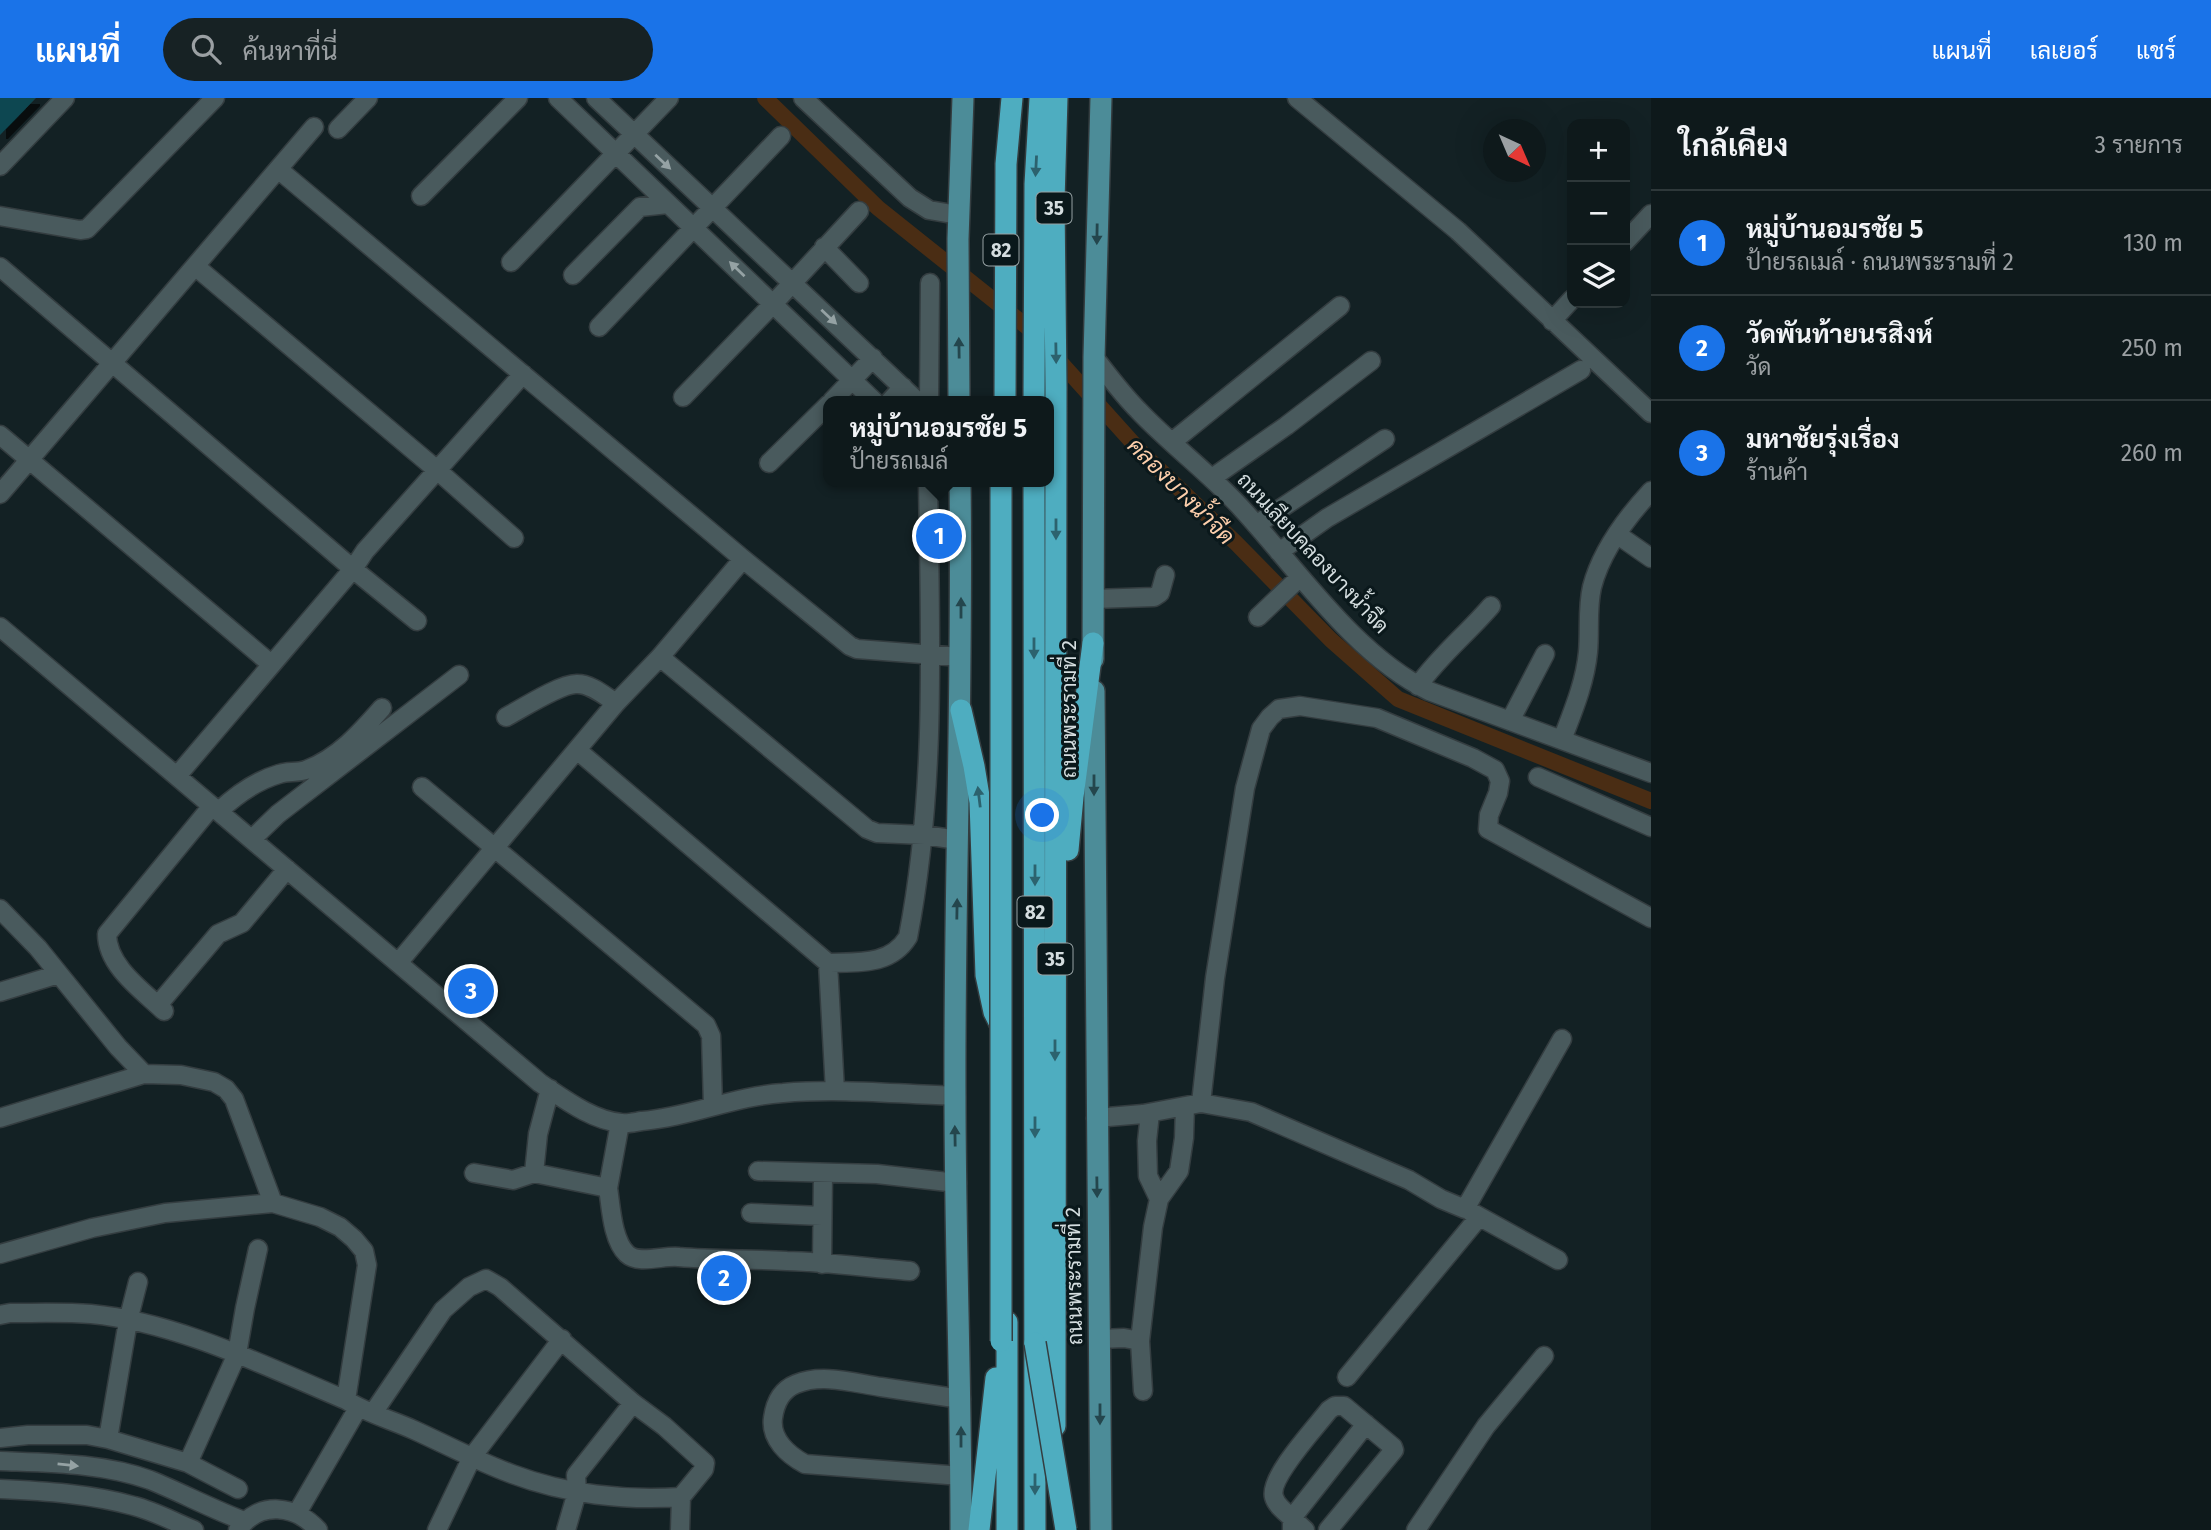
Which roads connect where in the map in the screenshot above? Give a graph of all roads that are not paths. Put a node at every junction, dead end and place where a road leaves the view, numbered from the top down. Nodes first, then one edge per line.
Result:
1 (65, 98) edge
2 (215, 98) edge
3 (368, 98) edge
4 (517, 98) edge
5 (558, 98) edge
6 (596, 98) edge
7 (669, 98) edge
8 (803, 98) edge
9 (963, 98) edge
10 (1009, 98) edge
11 (1040, 98) edge
12 (1057, 98) edge
13 (1297, 98) edge
14 (1100, 104) edge
15 (314, 127) dead end
16 (338, 129) dead end
17 (635, 135) junction
18 (781, 136) dead end
19 (617, 155) junction
20 (0, 166) edge
21 (278, 169) junction
22 (421, 196) dead end
23 (668, 204) junction
24 (713, 208) junction
25 (859, 211) dead end
26 (1651, 214) edge
27 (958, 215) junction
28 (0, 216) edge
29 (694, 228) junction
30 (1630, 237) edge
31 (824, 247) junction
32 (511, 262) dead end
33 (195, 266) junction
34 (0, 267) edge
35 (573, 275) dead end
36 (793, 283) junction
37 (930, 283) dead end
38 (859, 284) dead end
39 (773, 304) junction
40 (1567, 304) edge
41 (1340, 306) dead end
42 (1552, 321) junction
43 (599, 327) dead end
44 (873, 358) junction
45 (1371, 361) dead end
46 (111, 362) junction
47 (1094, 365) junction
48 (1581, 370) dead end
49 (523, 374) junction
50 (853, 381) junction
51 (903, 387) junction
52 (837, 396) edge
53 (869, 396) edge
54 (895, 396) edge
55 (912, 396) edge
56 (929, 396) edge
57 (959, 396) edge
58 (1003, 396) edge
59 (1003, 396) edge
60 (1034, 396) edge
61 (683, 397) dead end
62 (823, 410) edge
63 (1651, 413) edge
64 (0, 435) edge
65 (1385, 439) dead end
66 (1172, 442) junction
67 (29, 458) junction
68 (769, 463) dead end
69 (437, 470) junction
70 (1212, 478) junction
71 (928, 487) edge
72 (958, 487) edge
73 (1003, 487) edge
74 (1003, 487) edge
75 (1034, 487) edge
76 (0, 494) edge
77 (1648, 501) edge
78 (1256, 525) junction
79 (1618, 535) junction
80 (514, 538) dead end
81 (1279, 552) junction
82 (1651, 558) edge
83 (743, 559) junction
84 (353, 569) junction
85 (1165, 575) dead end
86 (1295, 582) junction
87 (1093, 599) junction
88 (1491, 606) dead end
89 (1258, 617) dead end
90 (417, 621) dead end
91 (0, 627) edge
92 (1093, 643) junction
93 (930, 653) junction
94 (1545, 654) dead end
95 (660, 657) junction
96 (961, 657) junction
97 (271, 664) junction
98 (460, 675) dead end
99 (1418, 686) junction
100 (616, 703) junction
101 (382, 708) dead end
102 (961, 710) junction
103 (506, 717) dead end
104 (1510, 721) junction
105 (1562, 740) junction
106 (577, 750) junction
107 (1651, 773) edge
108 (177, 776) junction
109 (1538, 777) dead end
110 (422, 787) dead end
111 (216, 809) junction
112 (1651, 827) edge
113 (924, 835) junction
114 (252, 839) junction
115 (958, 840) junction
116 (494, 848) junction
117 (287, 869) junction
118 (0, 909) edge
119 (1651, 918) edge
120 (398, 963) junction
121 (828, 963) junction
122 (59, 974) junction
123 (0, 992) edge
124 (1055, 1018) junction
125 (1008, 1031) junction
126 (1562, 1039) dead end
127 (144, 1074) junction
128 (550, 1089) junction
129 (835, 1091) junction
130 (955, 1096) junction
131 (1193, 1105) junction
132 (713, 1106) junction
133 (1150, 1113) junction
134 (0, 1118) edge
135 (1096, 1118) junction
136 (621, 1123) junction
137 (758, 1171) dead end
138 (822, 1172) junction
139 (474, 1173) dead end
140 (534, 1174) junction
141 (957, 1183) junction
142 (608, 1188) junction
143 (1159, 1199) junction
144 (273, 1203) junction
145 (751, 1213) dead end
146 (1472, 1213) junction
147 (822, 1216) junction
148 (258, 1249) dead end
149 (0, 1254) edge
150 (1558, 1260) dead end
151 (822, 1264) junction
152 (910, 1271) dead end
153 (138, 1282) dead end
154 (0, 1315) edge
155 (128, 1321) junction
156 (562, 1339) junction
157 (1100, 1339) junction
158 (1001, 1341) junction
159 (1140, 1341) junction
160 (1035, 1343) junction
161 (237, 1354) junction
162 (1544, 1356) dead end
163 (1347, 1377) dead end
164 (1143, 1391) dead end
165 (961, 1399) junction
166 (633, 1403) junction
167 (359, 1407) junction
168 (1366, 1424) junction
169 (0, 1438) edge
170 (108, 1440) junction
171 (471, 1457) junction
172 (0, 1461) edge
173 (188, 1463) junction
174 (961, 1476) junction
175 (0, 1489) edge
176 (238, 1489) dead end
177 (577, 1492) junction
178 (681, 1497) junction
179 (297, 1513) junction
180 (241, 1526) edge
181 (1296, 1526) edge
182 (1104, 1528) edge
183 (194, 1530) edge
184 (318, 1530) edge
185 (438, 1530) edge
186 (566, 1530) edge
187 (680, 1530) edge
188 (961, 1530) edge
189 (979, 1530) edge
190 (1001, 1530) edge
191 (1007, 1530) edge
192 (1035, 1530) edge
193 (1055, 1530) edge
194 (1066, 1530) edge
195 (1328, 1530) edge
196 (1416, 1530) edge

1 - 20 street
2 - 28 street
3 - 16 street
4 - 22 street
5 - 19 street
6 - 17 street
7 - 17 street
8 - 27 street
9 - 27 main road
10 - 58 highway, 35
10 - 59 highway, 82
11 -> 60 highway, 82
12 -> 124 highway, ถนนพระรามที่ 2 / 35
13 - 42 street
14 -> 47 main road, ถนนพระรามที่ 2 / 35
15 - 21 street
17 - 19 street
17 -> 24 street
18 - 24 street
19 - 23 street
19 - 32 street
21 - 33 street
21 - 49 street
23 - 29 street
23 - 35 street
24 - 29 street
24 - 36 street
25 - 31 street
26 - 30 street
57 -> 27 main road
39 -> 29 street
29 - 43 street
31 - 36 street
31 - 38 street
33 - 46 street
33 - 69 street
34 - 46 street
36 - 39 street
36 -> 44 street
37 - 56 street
39 - 50 street
39 - 61 street
40 - 42 street
41 - 66 street
42 - 63 street
44 - 50 street
44 - 51 street
45 - 70 street
46 - 67 street
46 - 84 street
47 - 66 street, ถนนเลียบคลองบางน้ำจืด
47 - 87 main road, ถนนพระรามที่ 2 / 35
48 - 81 street
49 - 69 street
49 - 83 street
50 - 52 street
50 - 53 street
51 - 54 street
51 - 55 street
62 - 68 street
64 - 67 street
65 - 78 street
66 - 70 street, ถนนเลียบคลองบางน้ำจืด
67 - 76 street
67 - 97 street
69 - 80 street
69 - 84 street
70 - 78 street, ถนนเลียบคลองบางน้ำจืด
71 - 93 street
96 -> 72 main road
73 - 125 highway, 35
74 - 158 highway, 82, bridge
75 -> 160 highway, 82
77 - 79 street
78 - 81 street, ถนนเลียบคลองบางน้ำจืด
79 - 82 street
79 - 105 street
81 - 86 street, ถนนเลียบคลองบางน้ำจืด
83 - 93 street
83 - 95 street
84 - 90 street
84 - 97 street
85 - 87 street
86 - 89 street
86 - 99 street, ถนนเลียบคลองบางน้ำจืด
87 - 92 main road, ถนนพระรามที่ 2 / 35
88 - 99 street
91 - 108 street
92 - 124 highway
92 -> 135 main road, ถนนพระรามที่ 2 / 35
93 - 96 street
93 - 113 street
94 - 104 street
95 - 100 street
95 - 113 street
96 - 102 main road
97 - 108 street
98 - 114 street
99 - 104 street, ถนนเลียบคลองบางน้ำจืด
100 - 103 street
100 - 106 street
101 - 111 street
102 - 115 main road
125 -> 102 highway
104 - 105 street, ถนนเลียบคลองบางน้ำจืด
105 - 107 street, ถนนเลียบคลองบางน้ำจืด
106 - 116 street
106 - 121 street
108 - 111 street
109 - 112 street
110 - 116 street
111 - 114 street
111 - 117 street
113 - 115 street
113 - 121 street
114 - 117 street
130 -> 115 main road
116 - 120 street
116 - 132 street
117 - 120 street
118 - 122 street
119 - 131 street
120 - 128 street
121 - 129 street
122 - 123 street
122 - 127 street
124 -> 193 highway, ถนนพระรามที่ 2 / 35
125 - 191 highway, 35
126 - 146 street
127 - 134 street
127 - 144 street
128 - 136 street
128 - 140 street
129 - 130 street
129 - 132 street
141 -> 130 main road
131 - 133 street
131 - 143 street
131 - 146 street
132 - 136 street
133 - 135 street
133 - 143 street
135 -> 157 main road, ถนนพระรามที่ 2 / 35
136 - 142 street
137 - 138 street
138 - 141 street
138 - 147 street
139 - 140 street
140 - 142 street
141 - 165 main road
142 - 151 street
143 - 159 street
144 - 149 street
144 - 167 street
145 - 147 street
146 - 150 street
146 - 163 street
147 - 151 street
148 - 161 street
151 - 152 street
153 - 155 street
154 - 155 street
155 - 161 street
155 - 170 street
156 - 166 street
156 - 167 street
156 - 171 street
157 - 159 street
157 -> 182 main road, ถนนพระรามที่ 2 / 35
158 - 189 highway
158 - 190 highway, 82
159 - 164 street
160 -> 192 highway, 82, bridge
160 - 194 highway, bridge
161 - 167 street
161 - 173 street
162 - 196 street
174 -> 165 main road
165 - 174 street
166 - 177 street
166 - 178 street
167 - 171 street
167 - 179 street
168 - 181 street
168 - 181 street
168 - 195 street
169 - 170 street
170 - 173 street
171 - 177 street
171 - 185 street
172 -> 180 street
173 - 176 street
174 - 188 main road
175 - 183 street
177 - 178 street
177 - 186 street
178 - 187 street
179 - 180 street
179 - 184 street

